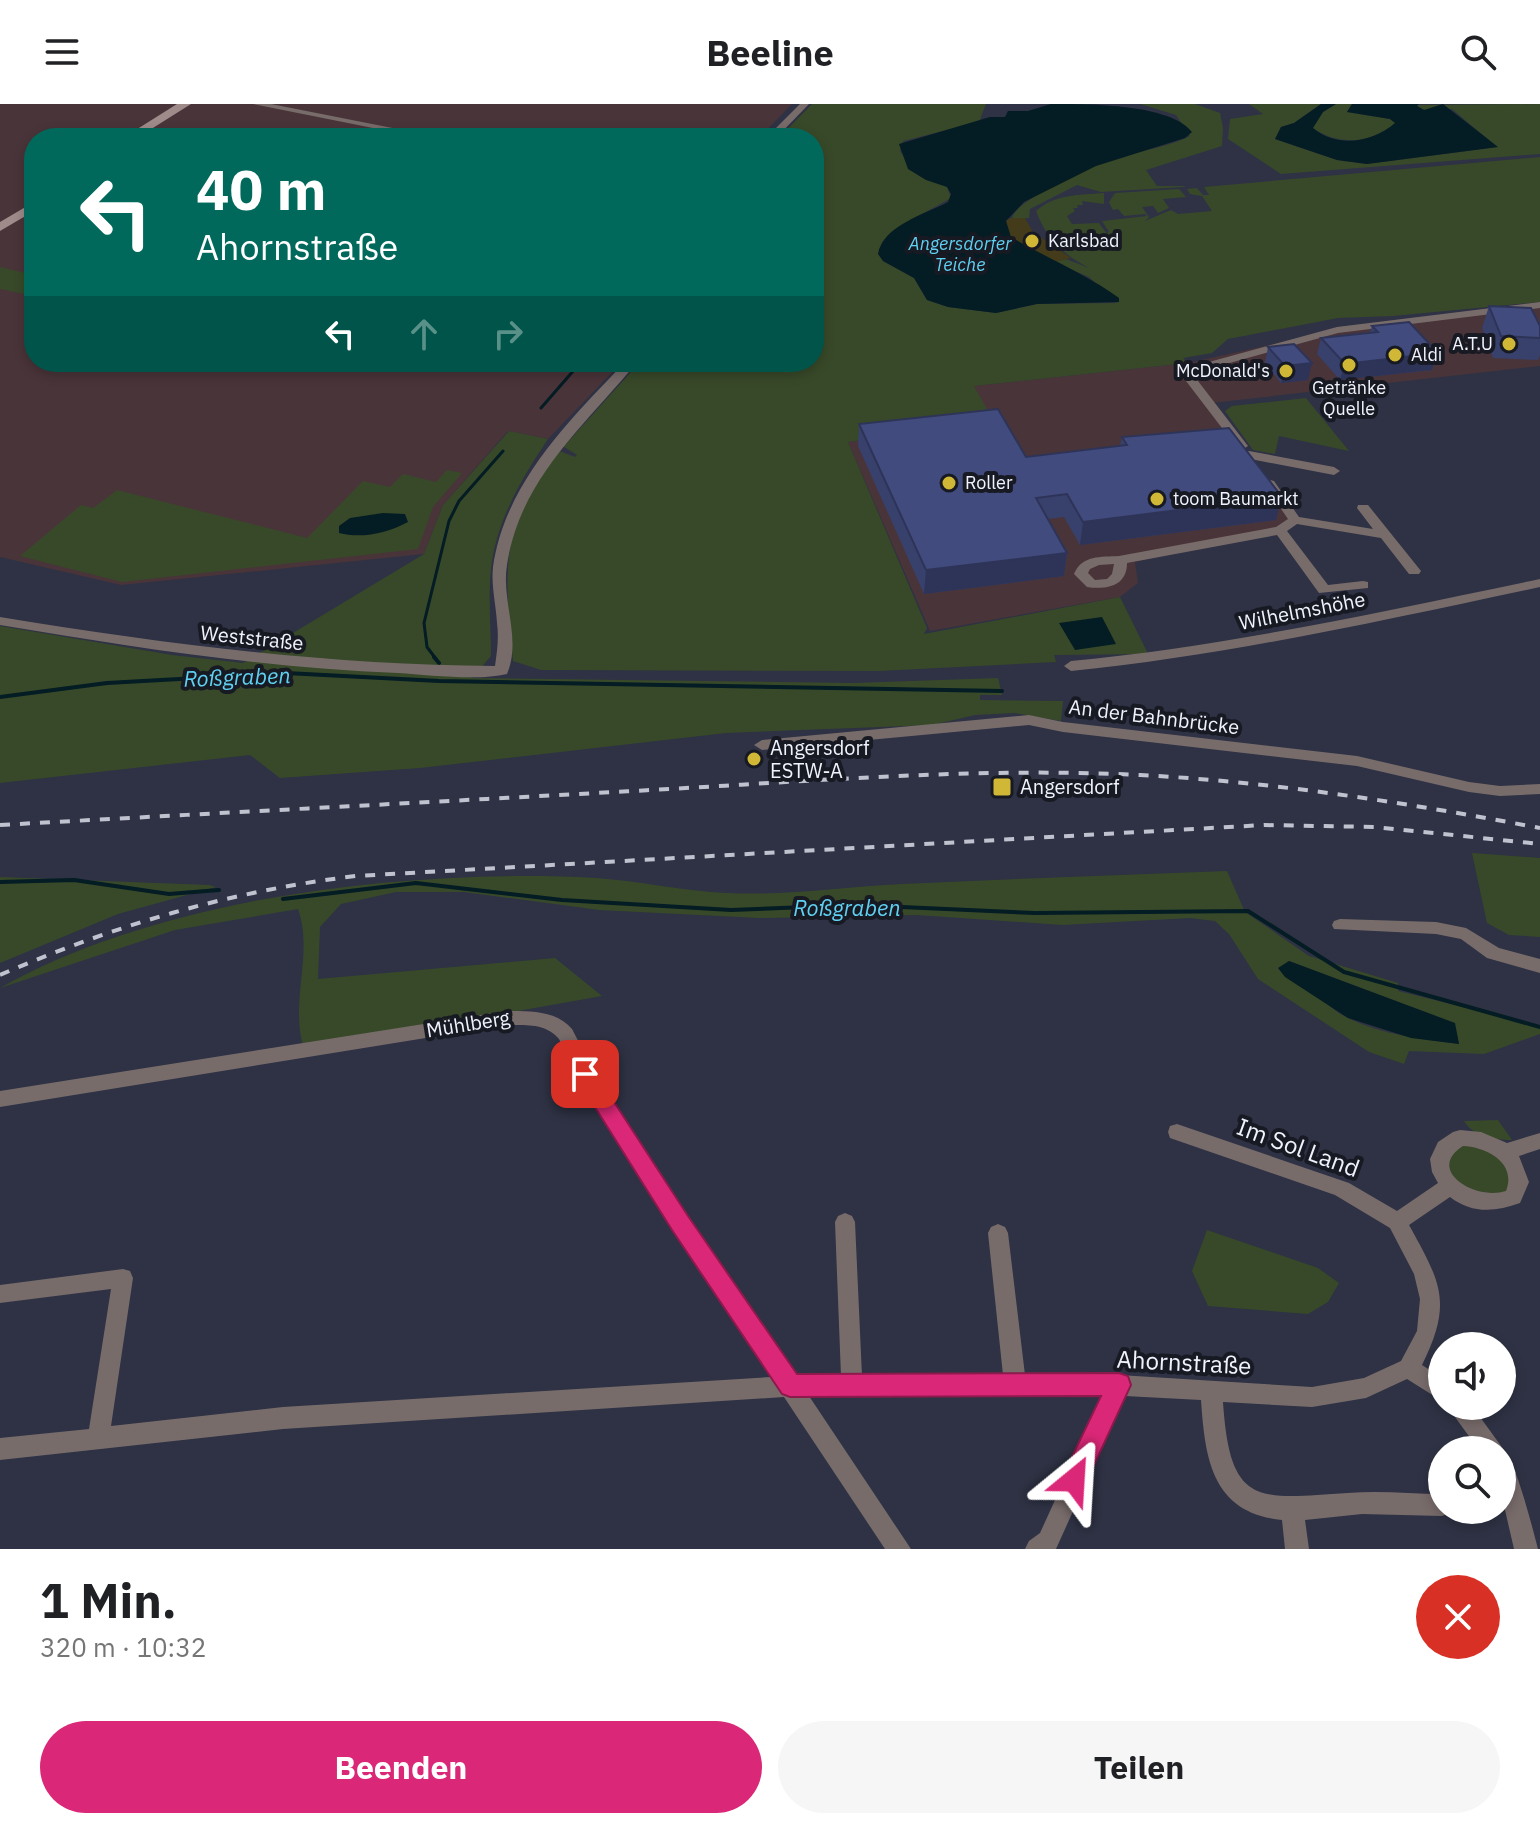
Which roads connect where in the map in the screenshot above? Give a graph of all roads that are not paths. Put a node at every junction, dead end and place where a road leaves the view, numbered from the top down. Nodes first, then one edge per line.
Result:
1 (185, 104) edge
2 (257, 104) edge
3 (805, 104) edge
4 (199, 105) edge
5 (145, 128) edge
6 (162, 128) edge
7 (385, 128) edge
8 (781, 128) edge
9 (24, 202) edge
10 (24, 212) edge
11 (0, 217) edge
12 (0, 227) edge
13 (1540, 305) edge
14 (622, 372) edge
15 (1249, 455) junction
16 (1334, 471) dead end
17 (1363, 508) dead end
18 (1295, 520) junction
19 (1280, 530) junction
20 (1385, 535) junction
21 (1119, 560) dead end
22 (1414, 571) dead end
23 (1540, 583) edge
24 (1363, 585) dead end
25 (0, 621) edge
26 (1071, 666) dead end
27 (762, 745) dead end
28 (1540, 789) edge
29 (1340, 925) dead end
30 (1540, 966) edge
31 (0, 1099) edge
32 (1177, 1132) dead end
33 (1540, 1141) edge
34 (1504, 1152) junction
35 (1450, 1186) junction
36 (845, 1222) dead end
37 (1397, 1222) junction
38 (998, 1233) dead end
39 (0, 1294) edge
40 (1409, 1368) junction
41 (1428, 1381) edge
42 (852, 1384) junction
43 (1015, 1384) junction
44 (1119, 1385) junction
45 (790, 1386) junction
46 (1211, 1391) junction
47 (1469, 1420) edge
48 (99, 1436) junction
49 (1482, 1436) edge
50 (0, 1449) edge
51 (1428, 1505) edge
52 (1293, 1512) junction
53 (1516, 1523) edge
54 (1047, 1546) edge
55 (899, 1549) edge
56 (1297, 1549) edge
57 (1526, 1549) edge

1 - 5 main road
2 - 7 street
3 - 8 street
4 - 6 main road
9 - 11 main road
10 - 12 main road
13 - 15 street
14 - 25 street, Weststraße
15 - 16 street
15 - 18 street
17 - 20 street
18 - 19 street
18 - 20 street
19 - 21 street
19 - 24 street
20 - 22 street
23 - 26 street, Wilhelmshöhe
27 - 28 street, An der Bahnbrücke
29 - 30 street
31 - 45 street, Mühlberg
32 - 37 street, Im Sol Land
33 - 34 street
34 - 35 street
34 - 35 street
35 - 37 street
36 - 42 street
37 - 40 street
38 - 43 street
39 - 48 street
40 - 41 street
40 - 46 street, Ahornstraße
42 - 43 street, Ahornstraße
42 - 45 street, Ahornstraße
43 - 44 street, Ahornstraße
44 - 46 street, Ahornstraße
44 - 54 street
45 - 48 street
45 - 55 street, Mühlberg
46 - 52 street
47 - 49 street
48 - 50 street
51 - 52 street
52 - 56 street
53 - 57 street

